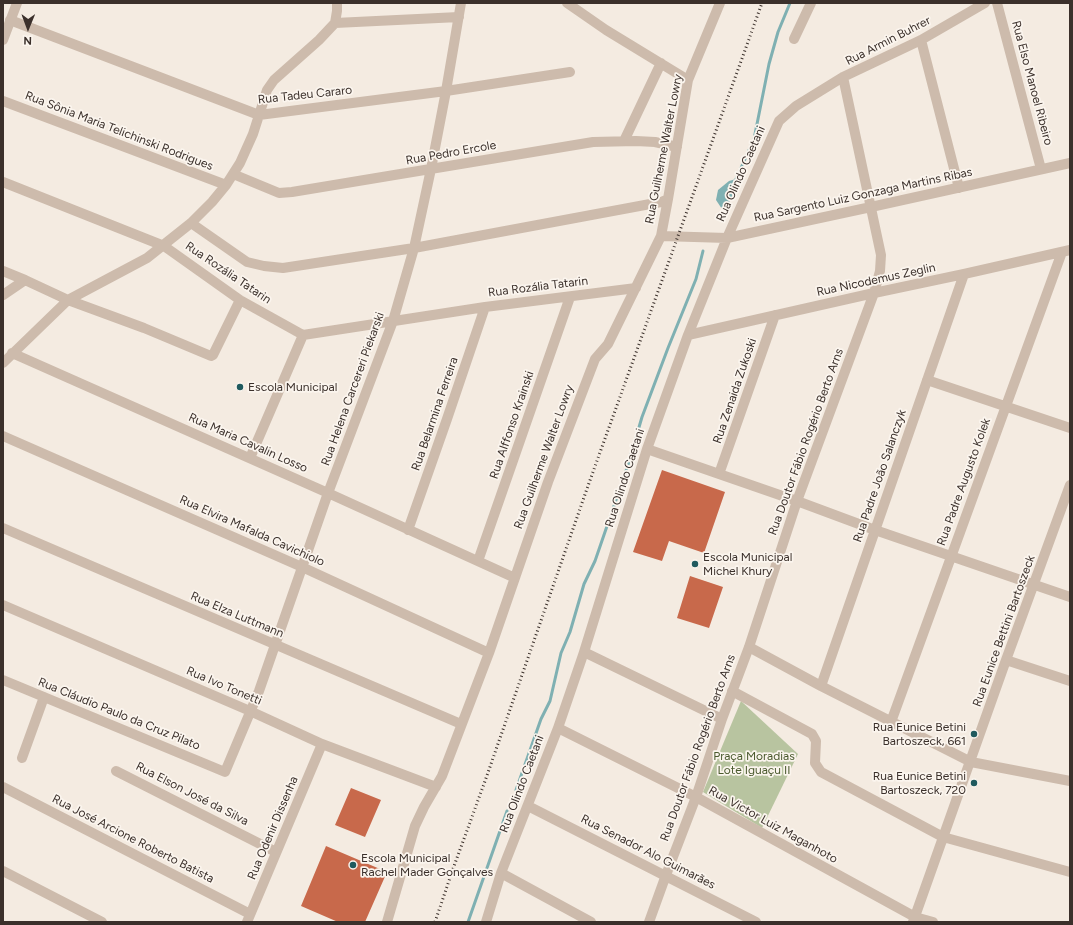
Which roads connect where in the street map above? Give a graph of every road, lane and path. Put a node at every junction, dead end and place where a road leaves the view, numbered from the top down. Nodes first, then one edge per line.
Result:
1 (17, 3) edge
2 (337, 3) edge
3 (461, 3) edge
4 (567, 3) edge
5 (811, 3) edge
6 (985, 3) edge
7 (997, 3) edge
8 (718, 4) edge
9 (459, 17) junction
10 (10, 20) junction
11 (335, 23) junction
12 (794, 39) dead end
13 (3, 40) edge
14 (920, 40) junction
15 (661, 63) junction
16 (570, 72) dead end
17 (843, 77) junction
18 (688, 80) junction
19 (446, 91) junction
20 (3, 100) edge
21 (259, 115) junction
22 (624, 141) junction
23 (677, 147) junction
24 (1070, 163) edge
25 (431, 169) junction
26 (1041, 169) junction
27 (233, 174) junction
28 (3, 182) edge
29 (226, 185) junction
30 (959, 188) junction
31 (668, 199) junction
32 (871, 208) junction
33 (191, 223) junction
34 (661, 236) junction
35 (727, 238) junction
36 (164, 246) junction
37 (414, 248) junction
38 (1066, 251) edge
39 (3, 271) edge
40 (964, 274) junction
41 (26, 280) junction
42 (636, 288) junction
43 (874, 293) junction
44 (3, 296) edge
45 (570, 297) junction
46 (68, 300) junction
47 (240, 300) junction
48 (485, 307) junction
49 (775, 315) junction
50 (393, 321) junction
51 (302, 335) junction
52 (688, 335) junction
53 (12, 353) junction
54 (3, 363) edge
55 (928, 380) junction
56 (1006, 406) junction
57 (1070, 428) edge
58 (3, 436) edge
59 (646, 449) junction
60 (250, 458) junction
61 (719, 474) junction
62 (1070, 485) edge
63 (328, 493) junction
64 (797, 501) junction
65 (1066, 510) edge
66 (3, 528) edge
67 (408, 530) junction
68 (875, 530) junction
69 (952, 556) junction
70 (478, 562) junction
71 (302, 567) junction
72 (515, 578) junction
73 (1034, 584) junction
74 (1070, 597) edge
75 (3, 606) edge
76 (275, 645) junction
77 (749, 646) junction
78 (489, 652) junction
79 (584, 652) junction
80 (1006, 660) junction
81 (3, 680) edge
82 (1070, 681) edge
83 (821, 686) junction
84 (732, 691) junction
85 (44, 697) junction
86 (250, 711) junction
87 (722, 719) junction
88 (891, 722) junction
89 (462, 724) junction
90 (558, 728) junction
91 (322, 744) junction
92 (22, 758) dead end
93 (971, 762) junction
94 (116, 771) dead end
95 (225, 772) joint
96 (1070, 781) edge
97 (3, 787) edge
98 (436, 787) junction
99 (696, 797) junction
100 (528, 806) junction
101 (943, 837) junction
102 (276, 852) junction
103 (3, 871) edge
104 (1070, 872) edge
105 (501, 873) junction
106 (666, 875) junction
107 (249, 918) edge
108 (914, 919) edge
109 (102, 922) edge
110 (387, 922) edge
111 (486, 922) edge
112 (591, 922) edge
113 (649, 922) edge
114 (756, 922) edge
115 (933, 922) edge

1 - 10 street
2 - 11 street
3 - 9 street, Rua Helena Carcereri Piekarski
4 - 15 street
5 - 12 street
6 - 14 street, Rua Armin Buhrer
7 - 26 street, Rua Elso Manoel Ribeiro
8 - 18 street, Rua Guilherme Walter Lowry
9 - 11 street
9 - 19 street, Rua Helena Carcereri Piekarski
10 - 13 street
10 - 21 street, Rua Tadeu Cararo
11 - 21 street
14 - 17 street, Rua Armin Buhrer
14 - 30 street
15 - 18 street
15 - 22 street
16 - 19 street, Rua Tadeu Cararo
17 - 32 street, Rua Doutor Fábio Rogério Berto Arns
17 - 35 street, Rua Olindo Caetani
18 - 23 street, Rua Guilherme Walter Lowry
19 - 21 street, Rua Tadeu Cararo
19 - 25 street, Rua Helena Carcereri Piekarski
20 - 29 street, Rua Sônia Maria Telichinski Rodrigues
21 - 27 street
22 - 23 street, Rua Pedro Ercole
22 - 25 street, Rua Pedro Ercole
23 - 31 street, Rua Guilherme Walter Lowry
24 - 26 street, Rua Sargento Luiz Gonzaga Martins Ribas
25 - 27 street, Rua Pedro Ercole
25 - 37 street, Rua Helena Carcereri Piekarski
26 - 30 street, Rua Sargento Luiz Gonzaga Martins Ribas
27 - 29 street
28 - 36 street, Rua Rozália Tatarin
29 - 33 street
30 - 32 street, Rua Sargento Luiz Gonzaga Martins Ribas
31 - 34 street, Rua Guilherme Walter Lowry
31 - 37 street
32 - 35 street, Rua Sargento Luiz Gonzaga Martins Ribas
32 - 43 street, Rua Doutor Fábio Rogério Berto Arns
33 - 36 street
33 - 37 street
34 - 35 street, Rua Sargento Luiz Gonzaga Martins Ribas
34 - 42 street, Rua Guilherme Walter Lowry
35 - 52 street, Rua Olindo Caetani
36 - 46 street
36 - 47 street, Rua Rozália Tatarin
37 - 50 street, Rua Helena Carcereri Piekarski
38 - 40 street, Rua Nicodemus Zeglin
38 - 56 street, Rua Padre Augusto Kolek
39 - 41 street
40 - 43 street, Rua Nicodemus Zeglin
40 - 55 street, Rua Padre João Salanczyk
41 - 44 street
41 - 46 street
42 - 45 street, Rua Rozália Tatarin
42 - 72 street, Rua Guilherme Walter Lowry
43 - 49 street, Rua Nicodemus Zeglin
43 - 64 street, Rua Doutor Fábio Rogério Berto Arns
45 - 48 street, Rua Rozália Tatarin
45 - 70 street, Rua Alffonso Krainski
46 - 47 street
46 - 53 street
47 - 51 street, Rua Rozália Tatarin
48 - 50 street, Rua Rozália Tatarin
48 - 67 street, Rua Belarmina Ferreira
49 - 52 street, Rua Nicodemus Zeglin
49 - 61 street, Rua Zenaida Zukoski
50 - 51 street, Rua Rozália Tatarin
50 - 63 street, Rua Helena Carcereri Piekarski
51 - 60 street
52 - 59 street, Rua Olindo Caetani
53 - 54 street
53 - 60 street, Rua Maria Cavalin Losso
55 - 56 street
55 - 68 street, Rua Padre João Salanczyk
56 - 57 street
56 - 69 street, Rua Padre Augusto Kolek
58 - 71 street, Rua Elvira Mafalda Cavichiolo
59 - 61 street
59 - 79 street, Rua Olindo Caetani
60 - 63 street, Rua Maria Cavalin Losso
61 - 64 street
62 - 65 street, Rua Eunice Bettini Bartoszeck
63 - 67 street, Rua Maria Cavalin Losso
63 - 71 street, Rua Helena Carcereri Piekarski
64 - 68 street
64 - 77 street, Rua Doutor Fábio Rogério Berto Arns
65 - 73 street, Rua Eunice Bettini Bartoszeck
66 - 76 street, Rua Elza Luttmann
67 - 70 street, Rua Maria Cavalin Losso
68 - 69 street
68 - 83 street, Rua Padre João Salanczyk
69 - 73 street
69 - 88 street, Rua Padre Augusto Kolek
70 - 72 street, Rua Maria Cavalin Losso
71 - 76 street, Rua Helena Carcereri Piekarski
71 - 78 street, Rua Elvira Mafalda Cavichiolo
72 - 78 street, Rua Guilherme Walter Lowry
73 - 74 street
73 - 80 street, Rua Eunice Bettini Bartoszeck
75 - 86 street, Rua Ivo Tonetti
76 - 86 street, Rua Helena Carcereri Piekarski
76 - 89 street, Rua Elza Luttmann
77 - 83 street
77 - 84 street, Rua Doutor Fábio Rogério Berto Arns
78 - 89 street, Rua Guilherme Walter Lowry
79 - 87 street
79 - 90 street, Rua Olindo Caetani
80 - 82 street
80 - 93 street, Rua Eunice Bettini Bartoszeck
81 - 85 street, Rua Cláudio Paulo da Cruz Pilato
83 - 88 street
84 - 87 street, Rua Doutor Fábio Rogério Berto Arns
84 - 101 street
85 - 92 street
85 - 95 street, Rua Cláudio Paulo da Cruz Pilato
86 - 91 street, Rua Ivo Tonetti
86 - 95 street, Rua Helena Carcereri Piekarski
87 - 99 street, Rua Doutor Fábio Rogério Berto Arns
88 - 93 street
89 - 98 street, Rua Guilherme Walter Lowry
90 - 99 street, Rua Victor Luiz Maganhoto
90 - 100 street, Rua Olindo Caetani
91 - 98 street, Rua Ivo Tonetti
91 - 102 street, Rua Odenir Dissenha
93 - 96 street
93 - 101 street, Rua Eunice Bettini Bartoszeck
94 - 102 street, Rua Elson José da Silva
97 - 107 street, Rua José Arcione Roberto Batista
98 - 110 street, Rua Guilherme Walter Lowry
99 - 106 street, Rua Doutor Fábio Rogério Berto Arns
99 - 108 street, Rua Victor Luiz Maganhoto
100 - 105 street, Rua Olindo Caetani
100 - 106 street, Rua Senador Alo Guimarães
101 - 104 street
101 - 108 street, Rua Eunice Bettini Bartoszeck
102 - 107 street, Rua Odenir Dissenha
103 - 109 street
105 - 111 street, Rua Olindo Caetani
105 - 112 street
106 - 113 street, Rua Doutor Fábio Rogério Berto Arns
106 - 114 street, Rua Senador Alo Guimarães
108 - 115 street, Rua Victor Luiz Maganhoto

